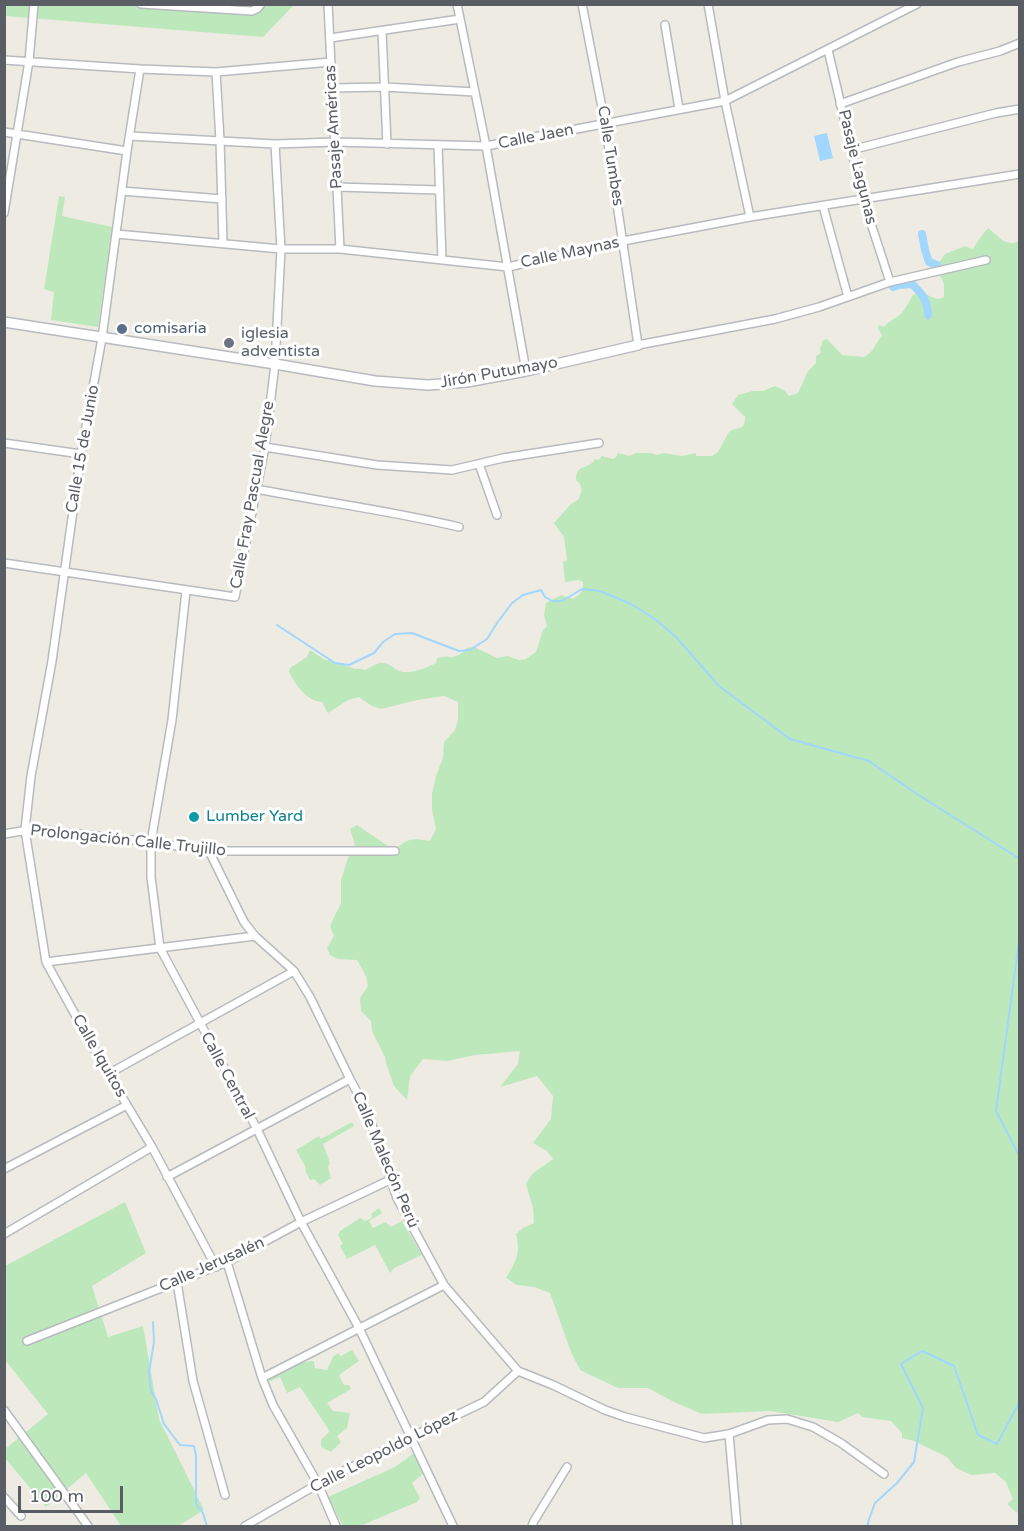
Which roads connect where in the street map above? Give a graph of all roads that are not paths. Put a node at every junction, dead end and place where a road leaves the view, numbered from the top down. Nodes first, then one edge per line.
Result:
1 (34, 4) edge
2 (141, 4) edge
3 (261, 4) edge
4 (328, 4) edge
5 (458, 4) edge
6 (582, 4) edge
7 (708, 4) edge
8 (916, 4) edge
9 (460, 19) junction
10 (665, 26) dead end
11 (382, 31) junction
12 (330, 38) junction
13 (1020, 43) edge
14 (828, 50) junction
15 (4, 60) edge
16 (29, 61) junction
17 (331, 62) junction
18 (140, 69) junction
19 (216, 72) junction
20 (384, 87) junction
21 (332, 88) junction
22 (475, 92) junction
23 (725, 100) junction
24 (840, 104) junction
25 (679, 109) junction
26 (1020, 109) edge
27 (605, 123) junction
28 (4, 132) edge
29 (18, 134) junction
30 (130, 136) junction
31 (220, 140) junction
32 (335, 142) junction
33 (275, 144) junction
34 (387, 144) junction
35 (438, 146) junction
36 (486, 146) junction
37 (851, 150) junction
38 (127, 151) junction
39 (1020, 174) edge
40 (337, 187) junction
41 (440, 190) junction
42 (7, 191) edge
43 (122, 191) junction
44 (222, 199) junction
45 (863, 200) junction
46 (823, 206) junction
47 (4, 213) edge
48 (750, 217) junction
49 (116, 234) junction
50 (623, 241) junction
51 (223, 243) junction
52 (281, 249) junction
53 (340, 249) junction
54 (442, 260) junction
55 (986, 260) dead end
56 (507, 267) junction
57 (890, 282) junction
58 (848, 297) junction
59 (4, 322) edge
60 (102, 338) junction
61 (638, 345) junction
62 (275, 364) junction
63 (526, 371) junction
64 (4, 443) edge
65 (599, 443) dead end
66 (265, 447) junction
67 (81, 454) junction
68 (479, 464) junction
69 (256, 489) junction
70 (497, 515) dead end
71 (459, 527) dead end
72 (4, 563) edge
73 (63, 572) junction
74 (186, 591) junction
75 (25, 830) junction
76 (4, 834) edge
77 (151, 842) junction
78 (209, 851) junction
79 (395, 851) dead end
80 (255, 936) junction
81 (160, 948) junction
82 (46, 962) junction
83 (294, 971) junction
84 (200, 1024) junction
85 (108, 1074) junction
86 (350, 1079) junction
87 (127, 1105) junction
88 (256, 1129) junction
89 (152, 1147) junction
90 (4, 1169) edge
91 (167, 1177) junction
92 (392, 1179) junction
93 (301, 1222) junction
94 (5, 1231) edge
95 (227, 1262) junction
96 (216, 1267) junction
97 (177, 1282) junction
98 (444, 1285) junction
99 (359, 1328) junction
100 (27, 1341) dead end
101 (518, 1371) junction
102 (262, 1378) junction
103 (4, 1410) edge
104 (729, 1434) junction
105 (411, 1437) junction
106 (567, 1467) dead end
107 (884, 1474) dead end
108 (318, 1484) junction
109 (225, 1495) dead end
110 (4, 1497) edge
111 (21, 1516) dead end
112 (88, 1527) edge
113 (245, 1527) edge
114 (336, 1527) edge
115 (453, 1527) edge
116 (532, 1527) edge
117 (737, 1527) edge

1 - 16 street
2 - 3 street
4 - 12 street, Pasaje Américas
5 - 9 street
6 - 27 street, Calle Tumbes
7 - 23 street
8 - 14 street, Calle Jaen
9 - 11 street
9 - 22 street
10 - 25 street
11 - 12 street
11 - 20 street
12 - 17 street, Pasaje Américas
13 - 24 street
14 - 23 street, Calle Jaen
14 - 24 street, Pasaje Lagunas
15 - 16 street
16 - 18 street
16 - 29 street
17 - 19 street
17 - 21 street, Pasaje Américas
18 - 19 street
18 - 30 street, Calle 15 de Junio
19 - 31 street
20 - 21 street
20 - 22 street
20 - 34 street
21 - 32 street, Pasaje Américas
22 - 36 street
23 - 25 street, Calle Jaen
23 - 48 street
24 - 37 street, Pasaje Lagunas
25 - 27 street, Calle Jaen
26 - 37 street
27 - 36 street, Calle Jaen
27 - 50 street, Calle Tumbes
28 - 29 street
29 - 38 street
29 - 42 street
30 - 31 street, Calle Jaen
30 - 38 street, Calle 15 de Junio
31 - 33 street, Calle Jaen
31 - 44 street
32 - 33 street, Calle Jaen
32 - 34 street, Calle Jaen
32 - 40 street, Pasaje Américas
33 - 52 street, Calle Fray Pascual Alegre
34 - 35 street, Calle Jaen
35 - 36 street, Calle Jaen
35 - 41 street
36 - 56 street
37 - 45 street, Pasaje Lagunas
38 - 43 street, Calle 15 de Junio
39 - 45 street, Calle Maynas
40 - 41 street
40 - 53 street, Pasaje Américas
41 - 54 street
42 - 47 street
43 - 44 street
43 - 49 street, Calle 15 de Junio
44 - 51 street
45 - 46 street, Calle Maynas
45 - 57 street, Pasaje Lagunas
46 - 48 street, Calle Maynas
46 - 58 street
48 - 50 street, Calle Maynas
49 - 51 street, Calle Maynas
49 - 60 street, Calle 15 de Junio
50 - 56 street, Calle Maynas
50 - 61 street, Calle Tumbes
51 - 52 street, Calle Maynas
52 - 53 street, Calle Maynas
52 - 62 street, Calle Fray Pascual Alegre
53 - 54 street, Calle Maynas
54 - 56 street, Calle Maynas
55 - 57 street, Jirón Putumayo
56 - 63 street
57 - 58 street, Jirón Putumayo
58 - 61 street, Jirón Putumayo
59 - 60 street, Jirón Putumayo
60 - 62 street, Jirón Putumayo
60 - 67 street, Calle 15 de Junio
61 - 63 street, Jirón Putumayo
62 - 63 street, Jirón Putumayo
62 - 66 street, Calle Fray Pascual Alegre
64 - 67 street
65 - 68 street
66 - 68 street
66 - 69 street, Calle Fray Pascual Alegre
67 - 73 street, Calle 15 de Junio
68 - 70 street
69 - 71 street
69 - 74 street, Calle Fray Pascual Alegre
72 - 73 street
73 - 74 street
73 - 75 street, Calle 15 de Junio
74 - 77 street, Calle Central
75 - 76 street, Prolongación Calle Trujillo
75 - 77 street, Prolongación Calle Trujillo
75 - 82 street, Calle Iquitos
77 - 78 street, Prolongación Calle Trujillo
77 - 81 street, Calle Central
78 - 79 street, Prolongación Calle Trujillo
78 - 80 street, Calle Malecón Perú
80 - 81 street
80 - 83 street, Calle Malecón Perú
81 - 82 street
81 - 84 street, Calle Central
82 - 85 street, Calle Iquitos
83 - 84 street
83 - 86 street, Calle Malecón Perú
84 - 85 street
84 - 88 street, Calle Central
85 - 87 street, Calle Iquitos
86 - 88 street
86 - 92 street, Calle Malecón Perú
87 - 89 street, Calle Iquitos
87 - 90 street
88 - 91 street
88 - 93 street, Calle Central
89 - 91 street, Calle Iquitos
89 - 94 street
91 - 96 street, Calle Iquitos
92 - 93 street, Calle Jerusalén
92 - 98 street, Calle Malecón Perú
93 - 95 street, Calle Jerusalén
93 - 99 street, Calle Central
95 - 96 street, Calle Jerusalén
95 - 102 street
96 - 97 street, Calle Jerusalén
97 - 100 street, Calle Jerusalén
97 - 109 street
98 - 99 street
98 - 101 street, Calle Malecón Perú
99 - 102 street
99 - 105 street, Calle Central
101 - 104 street
101 - 105 street, Calle Leopoldo López
102 - 108 street
103 - 112 street
104 - 107 street
104 - 117 street
105 - 108 street, Calle Leopoldo López
105 - 115 street, Calle Central
106 - 116 street
108 - 113 street, Calle Leopoldo López
108 - 114 street
110 - 111 street

